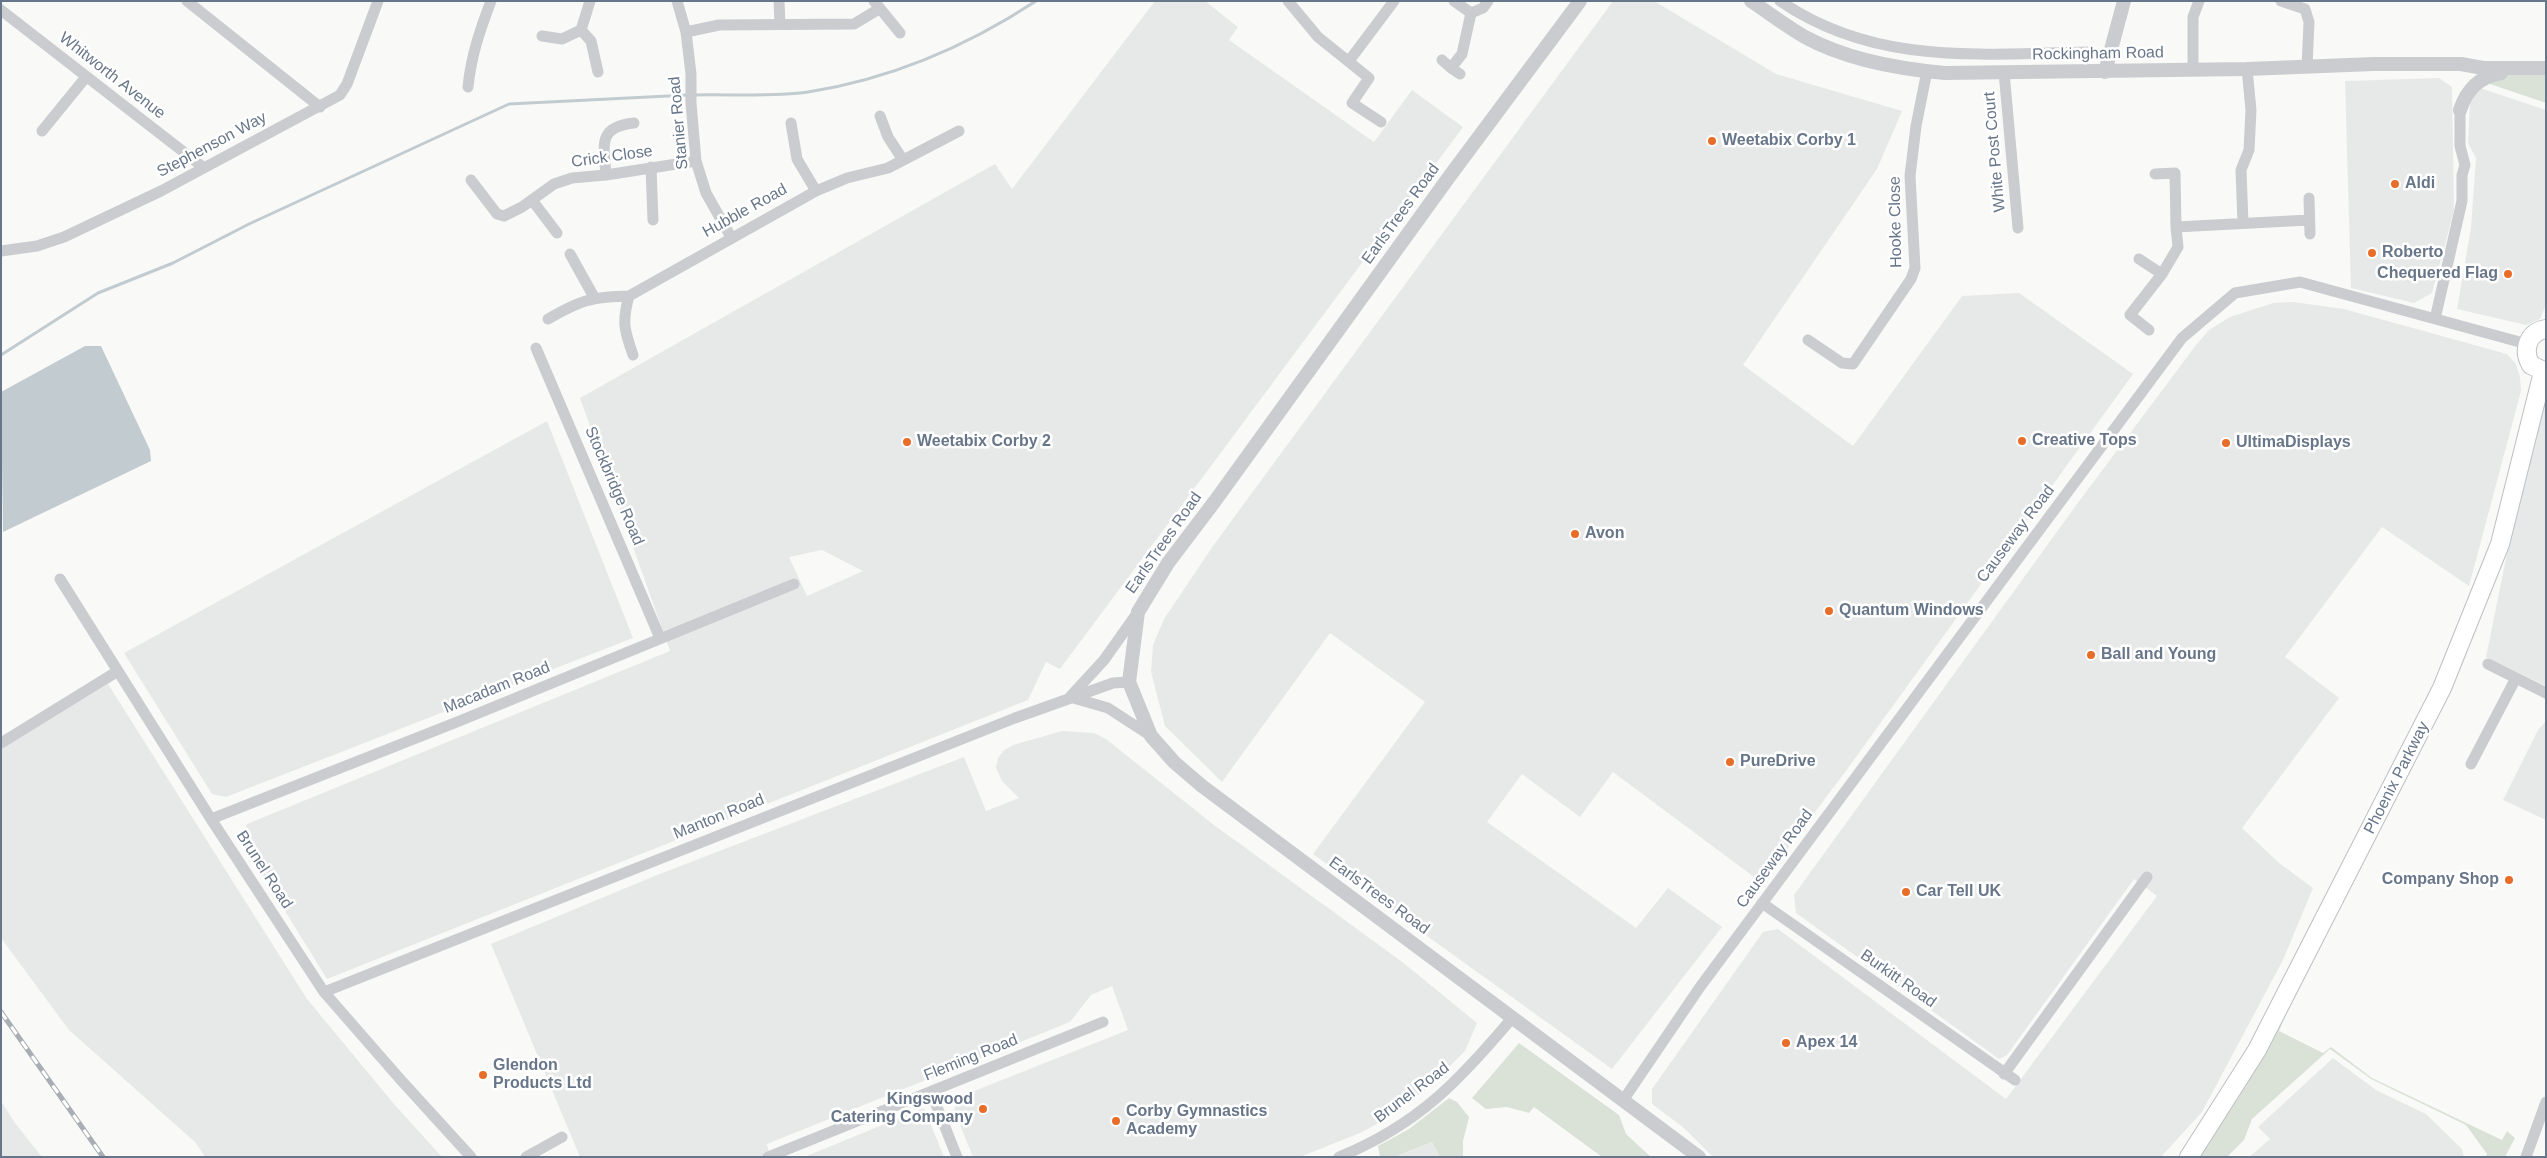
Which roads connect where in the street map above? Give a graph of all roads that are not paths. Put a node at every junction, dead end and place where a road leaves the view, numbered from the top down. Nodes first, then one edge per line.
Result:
1 (187, 1) edge
2 (378, 1) edge
3 (491, 1) edge
4 (590, 1) edge
5 (677, 1) edge
6 (779, 1) edge
7 (1288, 1) edge
8 (1394, 1) edge
9 (1454, 1) edge
10 (1488, 1) edge
11 (1580, 1) edge
12 (1750, 1) edge
13 (1780, 1) edge
14 (2124, 1) edge
15 (2199, 1) edge
16 (2281, 1) edge
17 (877, 5) edge
18 (1, 10) edge
19 (1471, 13) junction
20 (780, 24) junction
21 (581, 30) junction
22 (686, 32) junction
23 (900, 33) dead end
24 (542, 36) dead end
25 (2088, 52) dead end
26 (1442, 60) dead end
27 (1349, 61) junction
28 (2544, 64) edge
29 (2307, 67) junction
30 (2193, 70) junction
31 (2247, 70) junction
32 (1927, 71) junction
33 (598, 72) dead end
34 (2004, 72) junction
35 (2106, 72) junction
36 (86, 77) junction
37 (468, 87) dead end
38 (320, 107) junction
39 (2460, 110) joint
40 (880, 116) dead end
41 (1382, 122) dead end
42 (634, 123) dead end
43 (791, 123) dead end
44 (42, 130) dead end
45 (959, 131) dead end
46 (903, 160) junction
47 (696, 162) junction
48 (204, 167) junction
49 (651, 167) junction
50 (2155, 174) dead end
51 (606, 175) junction
52 (471, 180) dead end
53 (816, 190) junction
54 (2309, 198) dead end
55 (532, 200) junction
56 (654, 220) dead end
57 (2309, 220) junction
58 (2243, 223) junction
59 (2176, 227) junction
60 (2018, 228) dead end
61 (557, 233) dead end
62 (2310, 234) dead end
63 (731, 237) junction
64 (1, 251) edge
65 (570, 254) dead end
66 (2139, 259) dead end
67 (2162, 274) junction
68 (629, 296) junction
69 (594, 297) junction
70 (548, 319) dead end
71 (2435, 319) junction
72 (2546, 329) edge
73 (2149, 330) dead end
74 (1808, 340) dead end
75 (2527, 344) junction
76 (536, 348) dead end
77 (633, 355) dead end
78 (2544, 372) edge
79 (60, 579) dead end
80 (794, 584) dead end
81 (1138, 612) junction
82 (660, 638) junction
83 (2488, 664) dead end
84 (118, 671) junction
85 (2516, 678) junction
86 (1128, 682) junction
87 (2546, 693) edge
88 (1070, 697) junction
89 (1151, 736) junction
90 (1, 742) edge
91 (2471, 764) dead end
92 (211, 819) junction
93 (2147, 877) dead end
94 (1762, 903) junction
95 (324, 992) junction
96 (1513, 1017) junction
97 (1103, 1022) dead end
98 (2004, 1074) junction
99 (2015, 1080) dead end
100 (931, 1092) junction
101 (1624, 1099) junction
102 (2546, 1102) edge
103 (562, 1137) dead end
104 (471, 1157) edge
105 (526, 1157) edge
106 (768, 1157) edge
107 (957, 1157) edge
108 (1339, 1157) edge
109 (1699, 1157) edge
110 (2189, 1157) edge
111 (2526, 1157) edge

1 - 38 street
2 - 38 street, Stephenson Way
3 - 37 street
4 - 21 street
5 - 22 street, Stanier Road
6 - 20 street
7 - 27 street
8 - 27 street
9 - 19 street
10 - 19 street
11 - 81 street, EarlsTrees Road
12 - 32 street, Rockingham Road
13 - 25 street
14 - 35 street
15 - 30 street
16 - 29 street
17 - 20 street
17 - 23 street
18 - 36 street, Whitworth Avenue
19 - 26 street
20 - 22 street
21 - 24 street
21 - 33 street
22 - 47 street, Stanier Road
27 - 41 street
28 - 29 street, Rockingham Road
28 - 39 street
29 - 31 street, Rockingham Road
30 - 31 street, Rockingham Road
30 - 35 street, Rockingham Road
31 - 58 street
32 - 34 street, Rockingham Road
32 - 74 street, Hooke Close
34 - 35 street, Rockingham Road
34 - 60 street, White Post Court
36 - 44 street
36 - 48 street, Whitworth Avenue
38 - 48 street, Stephenson Way
39 - 71 street
40 - 46 street
42 - 51 street
43 - 53 street
45 - 46 street, Hubble Road
46 - 53 street, Hubble Road
47 - 49 street, Crick Close
47 - 63 street, Stanier Road
48 - 64 street, Stephenson Way
49 - 51 street, Crick Close
49 - 56 street
50 - 59 street
51 - 55 street, Crick Close
52 - 55 street, Crick Close
53 - 63 street, Hubble Road
54 - 57 street
55 - 61 street
57 - 58 street
57 - 62 street
58 - 59 street
59 - 67 street
63 - 68 street, Hubble Road
65 - 69 street
66 - 67 street
67 - 73 street
68 - 69 street, Hubble Road
68 - 77 street
69 - 70 street, Hubble Road
71 - 75 street, Causeway Road
71 - 94 street, Causeway Road
72 - 75 main road
75 - 78 main road
76 - 82 street, Stockbridge Road
78 - 110 main road, Phoenix Parkway
79 - 84 street, Brunel Road
80 - 82 street, Macadam Road
81 - 86 street, EarlsTrees Road
81 - 88 street
82 - 92 street, Macadam Road
83 - 85 street
84 - 90 street
84 - 92 street, Brunel Road
85 - 87 street
85 - 91 street
86 - 88 street, Manton Road
86 - 89 street, EarlsTrees Road
88 - 89 street
88 - 95 street, Manton Road
89 - 96 street, EarlsTrees Road
92 - 95 street, Brunel Road
93 - 98 street
94 - 98 street, Burkitt Road
94 - 101 street, Causeway Road
95 - 104 street, Brunel Road
96 - 101 street, EarlsTrees Road
96 - 108 street, Brunel Road
97 - 100 street, Fleming Road
98 - 99 street, Burkitt Road
100 - 106 street, Fleming Road
100 - 107 street
101 - 109 street, EarlsTrees Road
102 - 111 street
103 - 105 street

